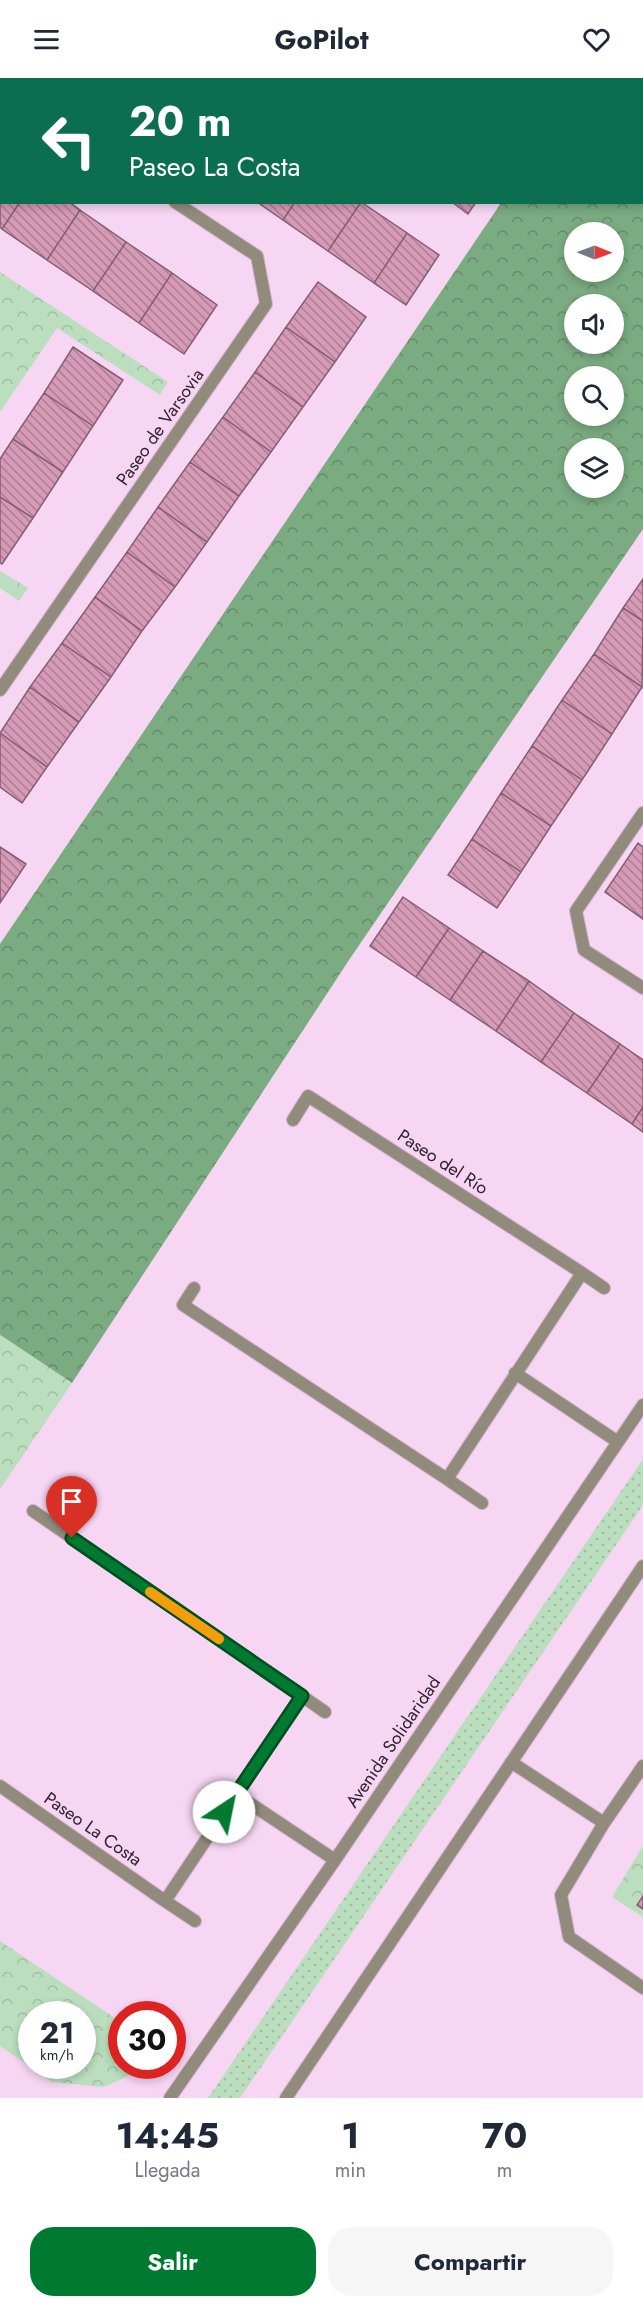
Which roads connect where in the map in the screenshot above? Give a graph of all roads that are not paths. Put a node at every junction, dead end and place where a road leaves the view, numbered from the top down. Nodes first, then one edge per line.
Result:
1 (178, 204) edge
2 (0, 690) edge
3 (643, 813) edge
4 (643, 988) edge
5 (293, 1120) dead end
6 (582, 1273) junction
7 (194, 1288) dead end
8 (604, 1288) dead end
9 (515, 1372) junction
10 (643, 1405) edge
11 (618, 1442) junction
12 (447, 1479) junction
13 (482, 1503) dead end
14 (33, 1511) dead end
15 (643, 1566) edge
16 (302, 1696) junction
17 (325, 1712) dead end
18 (511, 1762) junction
19 (643, 1766) edge
20 (0, 1786) edge
21 (236, 1794) junction
22 (604, 1823) junction
23 (335, 1860) junction
24 (165, 1902) junction
25 (195, 1921) dead end
26 (643, 1988) edge
27 (170, 2098) edge
28 (286, 2098) edge

1 - 2 street, Paseo de Varsovia
3 - 4 street
5 - 6 street, Paseo del Río
6 - 8 street, Paseo del Río
6 - 9 street
7 - 12 street
9 - 11 street
9 - 12 street
10 - 11 street, Avenida Solidaridad
11 - 23 street, Avenida Solidaridad
12 - 13 street
14 - 16 street
15 - 18 street
16 - 17 street
16 - 21 street
18 - 22 street
18 - 28 street
19 - 22 street
20 - 24 street, Paseo La Costa
21 - 23 street
21 - 24 street
22 - 26 street
23 - 27 street, Avenida Solidaridad
24 - 25 street, Paseo La Costa

